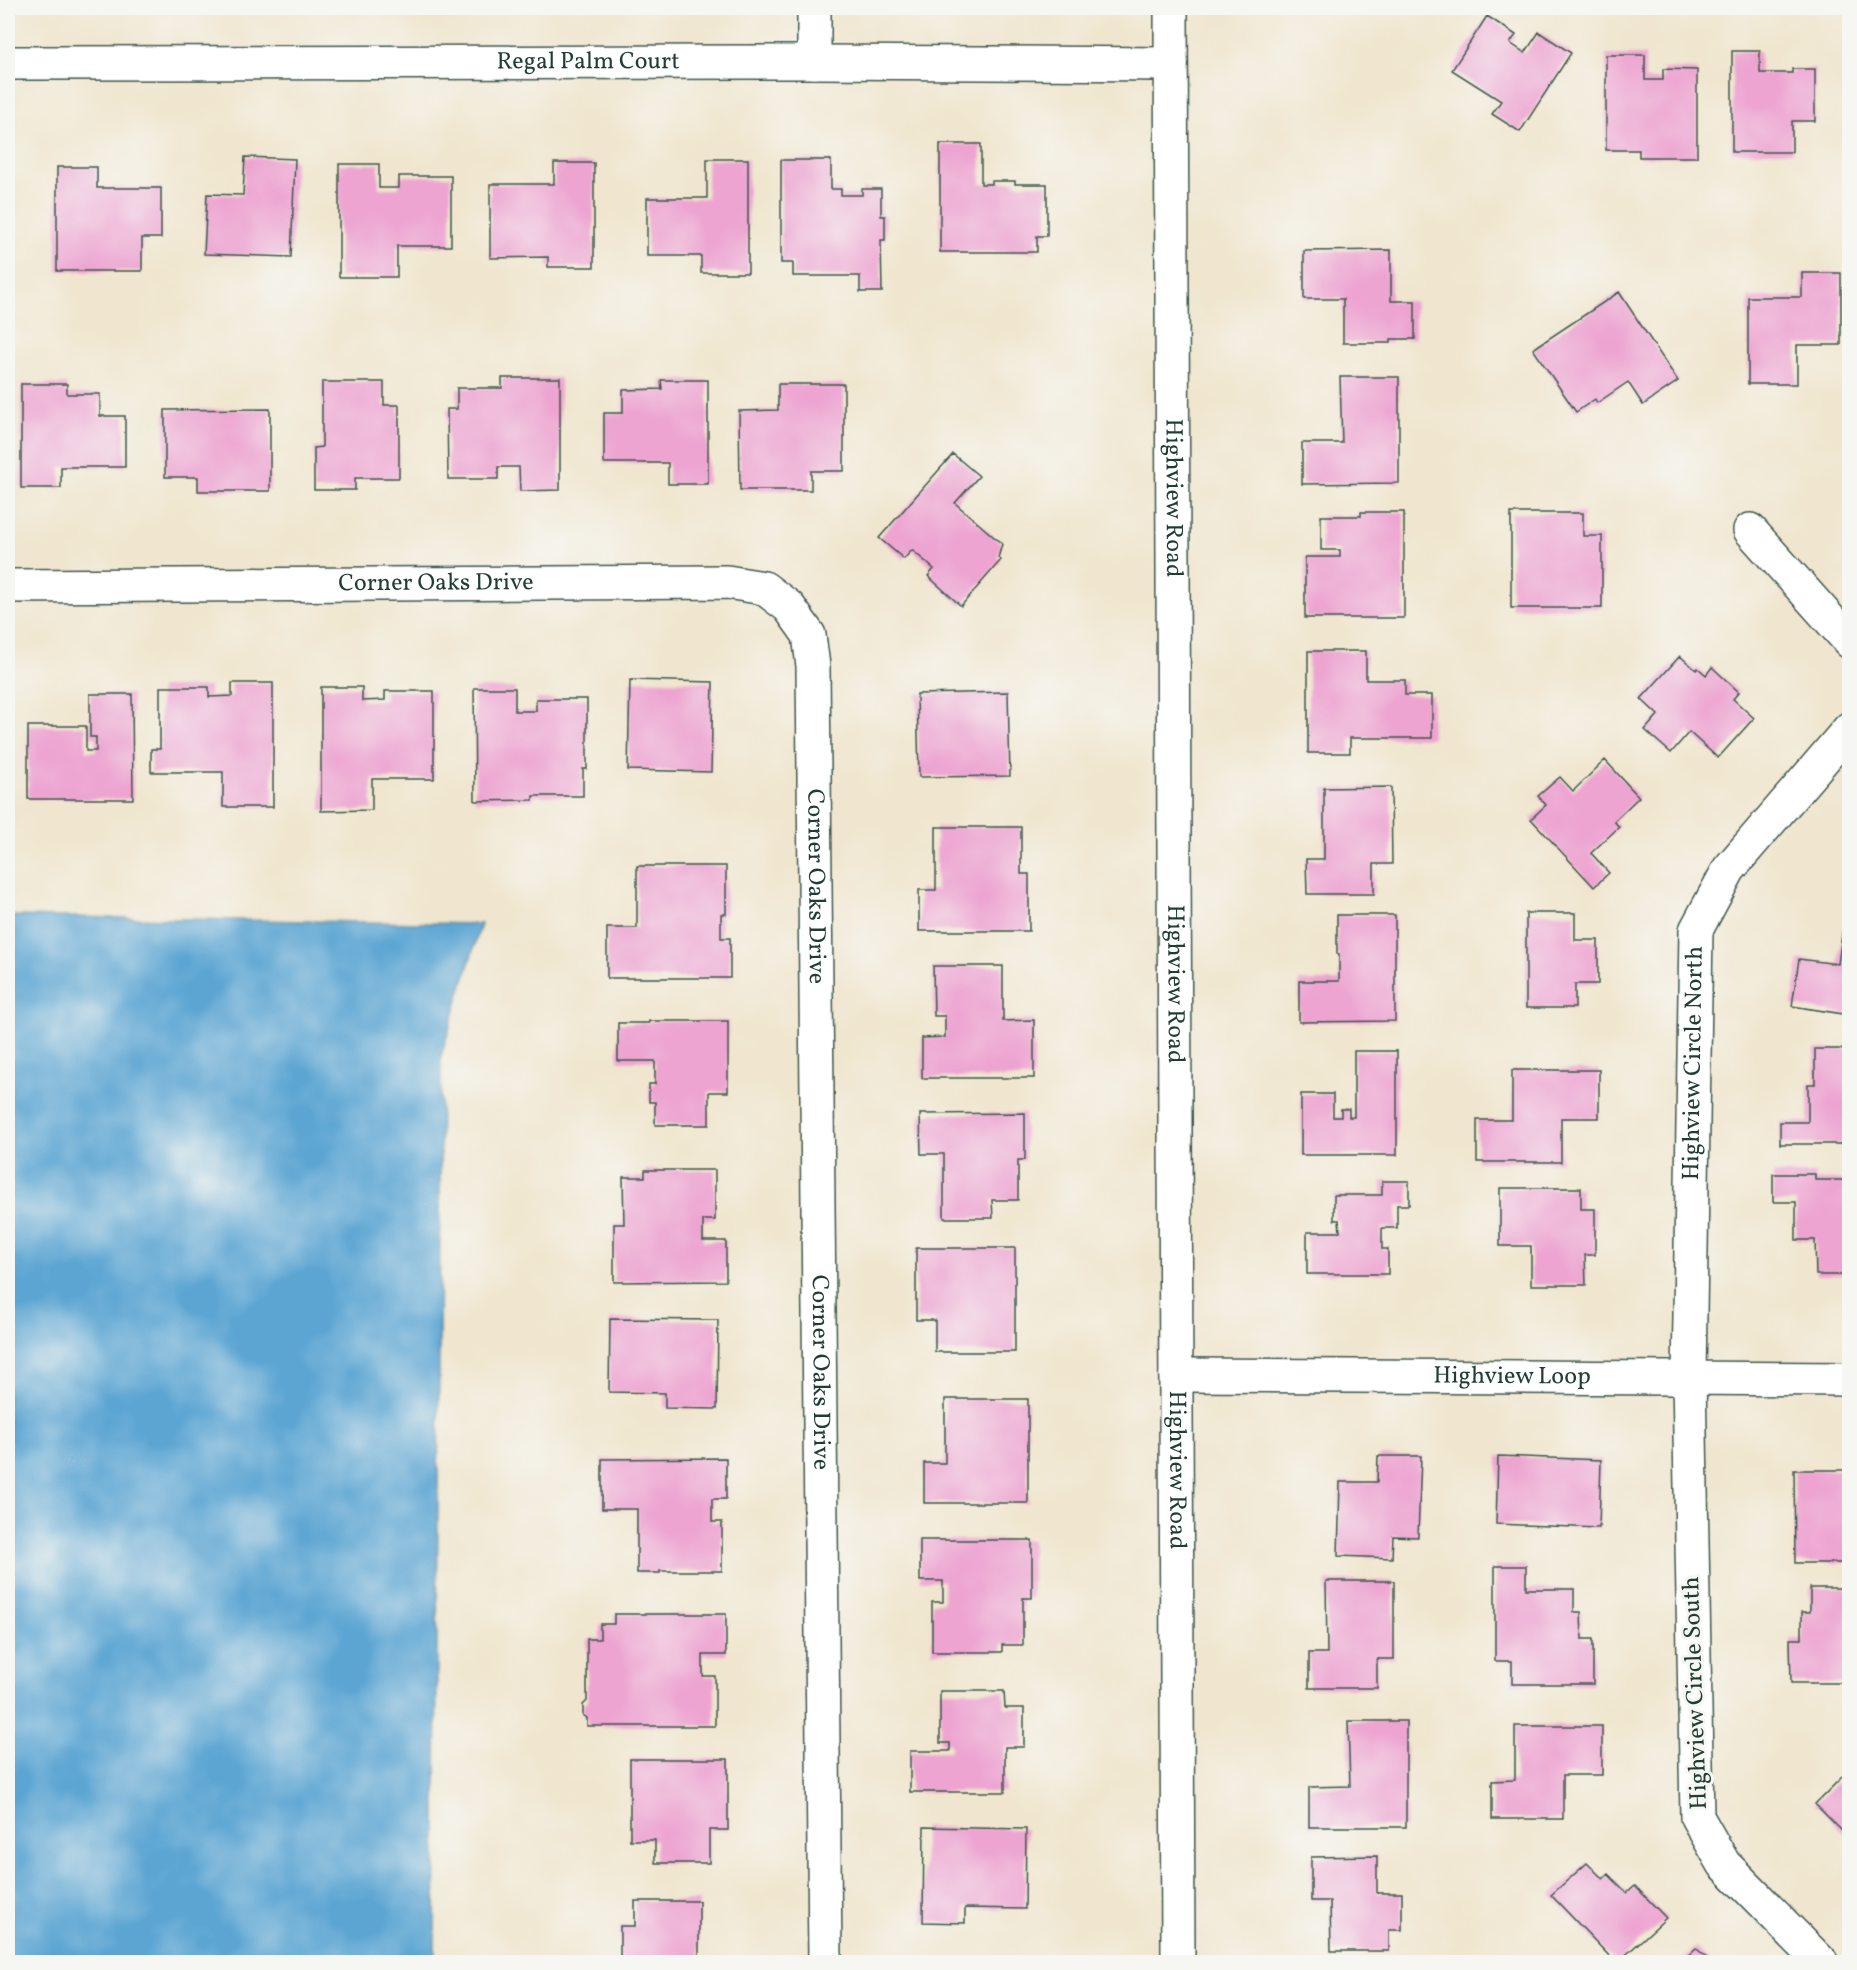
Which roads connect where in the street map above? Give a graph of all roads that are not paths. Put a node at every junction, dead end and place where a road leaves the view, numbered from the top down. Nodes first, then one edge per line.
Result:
1 (814, 8) edge
2 (1171, 8) edge
3 (814, 62) junction
4 (8, 63) edge
5 (1171, 64) junction
6 (1750, 530) dead end
7 (8, 586) edge
8 (1850, 642) edge
9 (1850, 728) edge
10 (1176, 1376) junction
11 (1689, 1378) junction
12 (1850, 1379) edge
13 (825, 1962) edge
14 (1178, 1962) edge
15 (1821, 1962) edge

1 - 3 street
2 - 5 street, Highview Road
3 - 4 street, Regal Palm Court
3 - 5 street, Regal Palm Court
5 - 10 street, Highview Road
6 - 8 street
7 - 13 street, Corner Oaks Drive
9 - 11 street, Highview Circle North
10 - 11 street, Highview Loop
10 - 14 street, Highview Road
11 - 12 street, Highview Loop
11 - 15 street, Highview Circle South

